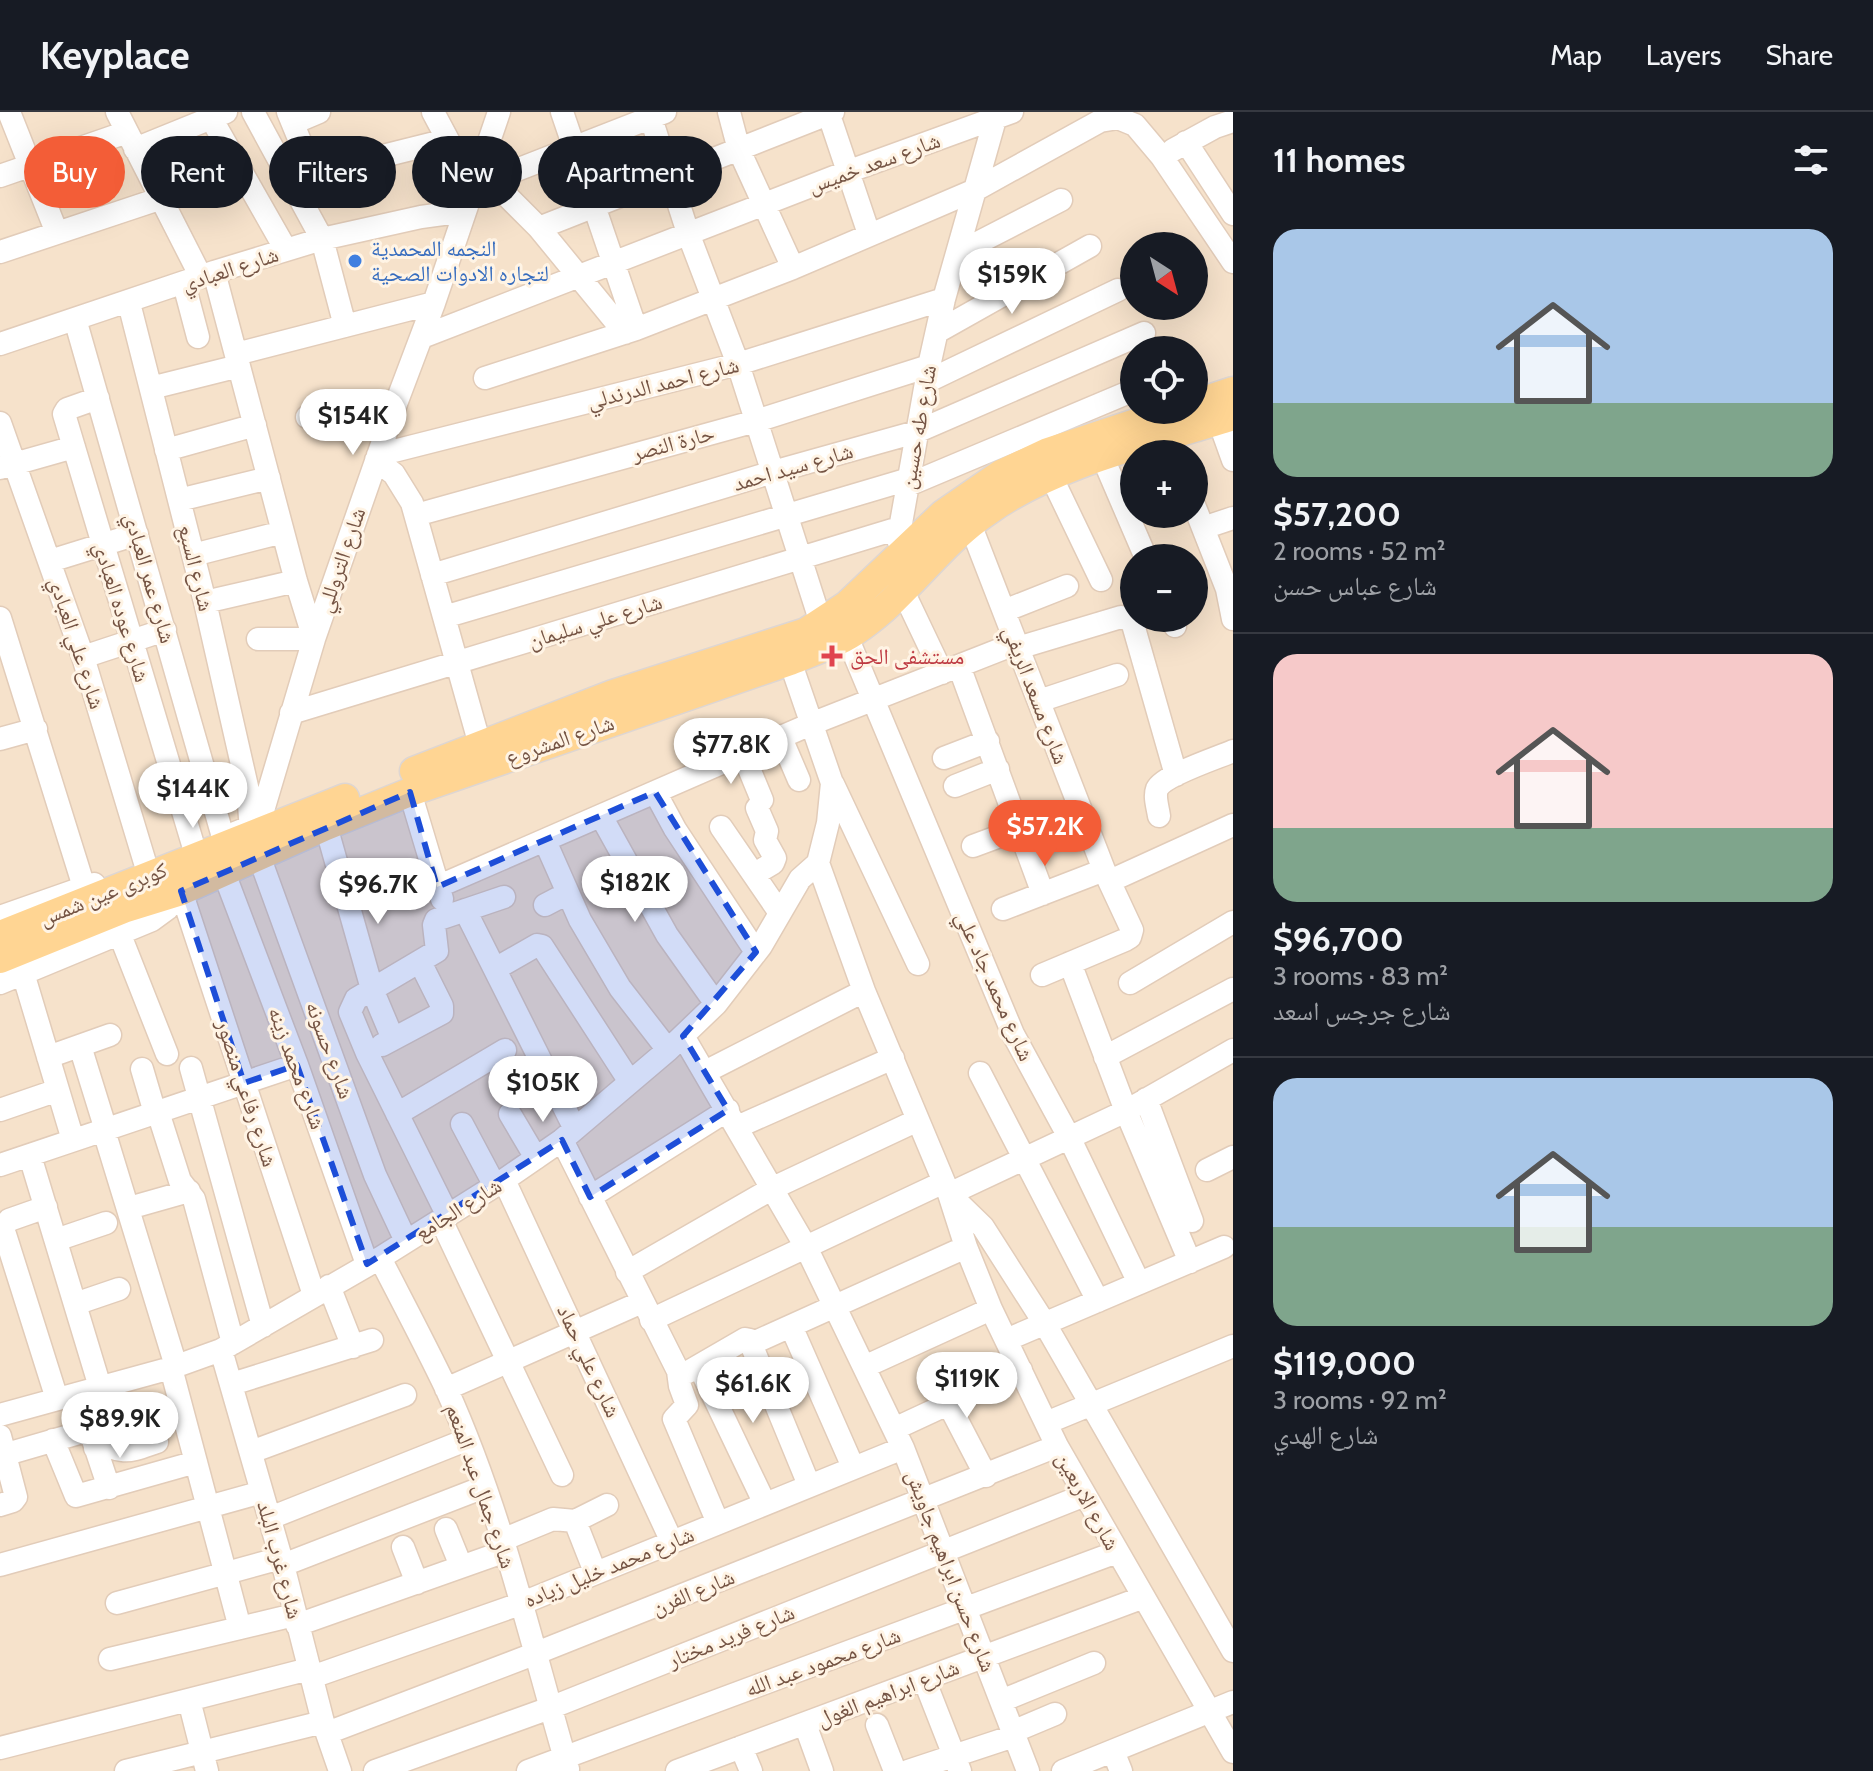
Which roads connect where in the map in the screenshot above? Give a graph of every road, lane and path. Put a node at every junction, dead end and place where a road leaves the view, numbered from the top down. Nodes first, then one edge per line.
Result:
1 (9, 112) edge
2 (253, 112) edge
3 (319, 112) edge
4 (433, 112) edge
5 (499, 112) edge
6 (562, 112) edge
7 (729, 112) edge
8 (830, 113) edge
9 (655, 114) edge
10 (1001, 114) edge
11 (218, 115) edge
12 (290, 117) edge
13 (1218, 120) edge
14 (127, 131) edge
15 (445, 136) edge
16 (493, 136) edge
17 (570, 136) edge
18 (603, 136) edge
19 (661, 136) edge
20 (1186, 142) junction
21 (24, 149) edge
22 (412, 149) edge
23 (739, 150) junction
24 (722, 156) edge
25 (1162, 157) junction
26 (141, 161) edge
27 (24, 168) edge
28 (847, 172) junction
29 (0, 176) edge
30 (975, 190) junction
31 (1061, 200) dead end
32 (763, 204) junction
33 (141, 205) edge
34 (47, 208) edge
35 (164, 208) edge
36 (467, 208) edge
37 (514, 208) edge
38 (592, 208) edge
39 (595, 208) edge
40 (681, 208) edge
41 (465, 211) junction
42 (1233, 214) edge
43 (539, 228) junction
44 (57, 233) junction
45 (688, 233) junction
46 (869, 234) junction
47 (322, 239) junction
48 (1090, 246) dead end
49 (286, 250) junction
50 (0, 252) edge
51 (958, 253) junction
52 (1233, 262) edge
53 (613, 263) junction
54 (793, 268) junction
55 (580, 276) junction
56 (199, 278) junction
57 (1118, 290) dead end
58 (944, 299) junction
59 (713, 301) junction
60 (129, 303) junction
61 (434, 303) junction
62 (75, 319) junction
63 (345, 326) junction
64 (630, 331) junction
65 (937, 332) junction
66 (1144, 333) dead end
67 (198, 337) dead end
68 (422, 337) junction
69 (0, 344) edge
70 (237, 360) junction
71 (738, 364) junction
72 (928, 374) junction
73 (485, 378) dead end
74 (151, 388) junction
75 (1233, 391) edge
76 (1120, 396) edge
77 (98, 398) junction
78 (1208, 399) edge
79 (397, 401) junction
80 (307, 417) dead end
81 (1226, 419) edge
82 (756, 421) junction
83 (0, 423) edge
84 (1133, 424) edge
85 (255, 425) junction
86 (916, 432) junction
87 (1183, 440) edge
88 (74, 447) junction
89 (166, 450) junction
90 (1120, 455) edge
91 (377, 458) junction
92 (1103, 458) junction
93 (1233, 460) edge
94 (8, 466) edge
95 (773, 472) junction
96 (1051, 476) junction
97 (269, 478) junction
98 (908, 482) junction
99 (179, 500) junction
100 (416, 515) junction
101 (787, 515) junction
102 (1233, 518) edge
103 (970, 524) junction
104 (1208, 526) edge
105 (899, 528) junction
106 (1203, 528) edge
107 (283, 532) junction
108 (137, 534) junction
109 (1140, 544) edge
110 (102, 545) junction
111 (193, 555) junction
112 (897, 557) junction
113 (802, 558) junction
114 (50, 561) junction
115 (432, 575) junction
116 (1101, 580) dead end
117 (296, 581) junction
118 (1067, 586) dead end
119 (902, 589) junction
120 (205, 602) junction
121 (1004, 611) junction
122 (444, 617) junction
123 (0, 618) edge
124 (1233, 619) edge
125 (821, 623) junction
126 (165, 630) junction
127 (847, 637) junction
128 (258, 639) dead end
129 (314, 639) junction
130 (130, 641) junction
131 (1018, 646) junction
132 (83, 657) junction
133 (790, 661) junction
134 (457, 663) junction
135 (951, 669) junction
136 (1117, 675) dead end
137 (874, 700) junction
138 (1039, 701) junction
139 (291, 713) junction
140 (811, 724) junction
141 (36, 729) junction
142 (781, 738) junction
143 (0, 739) edge
144 (988, 741) junction
145 (480, 745) junction
146 (1233, 751) edge
147 (743, 754) junction
148 (944, 758) dead end
149 (998, 769) junction
150 (1176, 775) junction
151 (799, 780) dead end
152 (832, 783) junction
153 (955, 786) dead end
154 (410, 792) junction
155 (655, 792) junction
156 (601, 816) junction
157 (1159, 816) dead end
158 (1233, 825) edge
159 (326, 826) junction
160 (721, 827) dead end
161 (1019, 829) junction
162 (246, 839) junction
163 (545, 841) junction
164 (973, 846) dead end
165 (194, 848) junction
166 (818, 863) junction
167 (150, 869) junction
168 (224, 873) junction
169 (755, 874) junction
170 (1107, 876) junction
171 (436, 882) junction
172 (84, 887) junction
173 (181, 891) junction
174 (388, 892) dead end
175 (568, 893) junction
176 (1043, 894) junction
177 (504, 897) dead end
178 (545, 905) dead end
179 (1003, 909) dead end
180 (456, 913) junction
181 (780, 913) junction
182 (0, 917) edge
183 (123, 921) junction
184 (1233, 922) edge
185 (0, 935) edge
186 (756, 952) junction
187 (420, 962) junction
188 (1070, 963) junction
189 (918, 964) dead end
190 (12, 966) edge
191 (495, 969) junction
192 (1042, 975) dead end
193 (0, 983) edge
194 (1130, 983) dead end
195 (1233, 989) edge
196 (864, 991) junction
197 (364, 994) junction
198 (716, 1004) junction
199 (110, 1035) dead end
200 (393, 1039) junction
201 (676, 1043) junction
202 (80, 1046) junction
203 (505, 1050) dead end
204 (1233, 1050) edge
205 (367, 1053) junction
206 (167, 1054) dead end
207 (48, 1057) junction
208 (1105, 1057) junction
209 (893, 1058) junction
210 (297, 1065) junction
211 (191, 1068) dead end
212 (142, 1069) dead end
213 (705, 1072) junction
214 (980, 1073) dead end
215 (630, 1082) junction
216 (244, 1083) junction
217 (58, 1090) junction
218 (200, 1098) junction
219 (1146, 1099) junction
220 (0, 1110) edge
221 (1126, 1111) junction
222 (156, 1113) junction
223 (397, 1114) junction
224 (510, 1114) dead end
225 (732, 1119) junction
226 (918, 1120) junction
227 (462, 1124) dead end
228 (105, 1130) junction
229 (568, 1134) junction
230 (1069, 1137) junction
231 (73, 1140) junction
232 (30, 1156) junction
233 (1233, 1157) edge
234 (536, 1158) junction
235 (1024, 1159) junction
236 (0, 1165) edge
237 (1207, 1170) dead end
238 (500, 1183) junction
239 (773, 1188) junction
240 (947, 1188) junction
241 (189, 1191) junction
242 (590, 1197) junction
243 (46, 1207) junction
244 (129, 1208) junction
245 (444, 1218) junction
246 (1192, 1221) dead end
247 (106, 1223) dead end
248 (56, 1240) junction
249 (406, 1241) junction
250 (806, 1247) junction
251 (966, 1247) junction
252 (1224, 1247) dead end
253 (374, 1261) junction
254 (1190, 1262) junction
255 (627, 1272) junction
256 (1139, 1283) junction
257 (119, 1289) dead end
258 (322, 1291) junction
259 (1098, 1301) junction
260 (75, 1304) junction
261 (834, 1306) junction
262 (991, 1309) junction
263 (647, 1311) junction
264 (1045, 1324) junction
265 (263, 1326) junction
266 (791, 1326) junction
267 (576, 1331) junction
268 (1006, 1340) junction
269 (751, 1344) junction
270 (227, 1346) junction
271 (1233, 1346) edge
272 (508, 1361) junction
273 (174, 1367) junction
274 (864, 1367) junction
275 (1021, 1370) junction
276 (689, 1371) junction
277 (232, 1384) junction
278 (100, 1387) junction
279 (446, 1389) junction
280 (405, 1395) dead end
281 (57, 1399) junction
282 (948, 1403) junction
283 (1091, 1404) junction
284 (0, 1415) edge
285 (1046, 1423) junction
286 (89, 1439) junction
287 (898, 1439) junction
288 (53, 1440) junction
289 (466, 1440) junction
290 (157, 1442) dead end
291 (1057, 1446) junction
292 (1, 1449) edge
293 (251, 1452) junction
294 (196, 1462) junction
295 (853, 1467) junction
296 (562, 1475) dead end
297 (986, 1476) junction
298 (809, 1485) junction
299 (484, 1487) junction
300 (109, 1488) junction
301 (262, 1492) junction
302 (1085, 1495) junction
303 (924, 1500) junction
304 (765, 1504) junction
305 (0, 1505) edge
306 (607, 1505) dead end
307 (208, 1507) junction
308 (270, 1518) junction
309 (575, 1521) junction
310 (718, 1523) junction
311 (446, 1529) dead end
312 (672, 1542) junction
313 (504, 1545) junction
314 (403, 1547) dead end
315 (944, 1550) junction
316 (1117, 1552) junction
317 (282, 1562) junction
318 (0, 1565) edge
319 (461, 1566) junction
320 (595, 1572) junction
321 (226, 1573) junction
322 (417, 1583) junction
323 (1144, 1597) junction
324 (117, 1603) dead end
325 (520, 1604) junction
326 (967, 1609) junction
327 (295, 1620) junction
328 (240, 1628) junction
329 (1233, 1651) edge
330 (534, 1654) junction
331 (985, 1655) junction
332 (110, 1659) dead end
333 (1094, 1663) dead end
334 (310, 1673) junction
335 (924, 1679) junction
336 (189, 1700) junction
337 (1001, 1701) junction
338 (1233, 1702) edge
339 (550, 1708) junction
340 (1210, 1713) junction
341 (1055, 1714) dead end
342 (805, 1724) junction
343 (877, 1725) dead end
344 (325, 1728) junction
345 (1013, 1734) junction
346 (741, 1747) junction
347 (0, 1748) edge
348 (1233, 1752) edge
349 (1117, 1761) edge
350 (205, 1762) edge
351 (957, 1763) edge
352 (567, 1764) edge
353 (684, 1770) edge
354 (126, 1771) edge
355 (340, 1771) edge
356 (375, 1771) edge
357 (528, 1771) edge
358 (751, 1771) edge
359 (822, 1771) edge
360 (895, 1771) edge
361 (908, 1771) edge
362 (1028, 1771) edge
363 (1063, 1771) edge

1 - 21 street
2 - 47 street
3 - 12 street
4 - 15 street
5 - 16 street, شارع التروللي
6 - 17 street
7 - 23 street
8 - 23 street
8 - 28 street
9 - 18 street
9 - 19 street
10 - 28 street, شارع سعد خميس
10 - 30 street, شارع طه حسين
11 - 14 street
11 - 49 street
12 - 22 street
13 - 20 street
14 - 26 street
20 - 25 street
20 - 42 street
23 - 24 street
23 - 32 street
25 - 30 street
25 - 52 street
27 - 29 street
28 - 32 street, شارع سعد خميس
28 - 46 street
30 - 46 street
30 - 51 street, شارع طه حسين
31 - 51 street
32 - 45 street, شارع سعد خميس
32 - 54 street
33 - 44 street
34 - 44 street
35 - 56 street
36 - 41 street, شارع التروللي
37 - 43 street
38 - 43 street
39 - 53 street
40 - 45 street
41 - 47 street, شارع العبادي
41 - 61 street, شارع التروللي
43 - 55 street
44 - 50 street
45 - 53 street, شارع سعد خميس
45 - 59 street
46 - 54 street
47 - 49 street, شارع العبادي
47 - 63 street
48 - 65 street
49 - 56 street, شارع العبادي
51 - 58 street, شارع طه حسين
53 - 55 street, شارع سعد خميس
53 - 64 street
54 - 59 street
55 - 64 street
55 - 68 street, شارع سعد خميس
56 - 60 street, شارع العبادي
56 - 67 street
56 - 70 street
57 - 72 street, حارة النصر
58 - 65 street, شارع طه حسين
58 - 71 street, شارع احمد الدرندلي
59 - 64 street
59 - 71 street
60 - 62 street, شارع العبادي
60 - 74 street, شارع السبع
61 - 63 street
61 - 68 street, شارع التروللي
62 - 69 street, شارع العبادي
62 - 77 street, شارع عمر العبادي
63 - 70 street
64 - 73 street
65 - 72 street, شارع طه حسين
66 - 86 street, شارع سيد احمد
68 - 79 street, شارع التروللي
70 - 74 street
70 - 85 street
71 - 82 street
71 - 91 street, شارع احمد الدرندلي
72 - 82 street, حارة النصر
72 - 86 street, شارع طه حسين
74 - 89 street, شارع السبع
75 - 78 main road
76 - 98 street
77 - 88 street, شارع عوده العبادي
77 - 108 street, شارع عمر العبادي
79 - 80 street
79 - 91 street, شارع التروللي
81 - 87 main road, شارع المشروع
81 - 93 street
82 - 95 street
82 - 100 street, حارة النصر
83 - 94 street, شارع علي العبادي
84 - 112 main road, شارع المشروع
85 - 89 street
85 - 97 street
86 - 95 street, شارع سيد احمد
86 - 98 street, شارع طه حسين
88 - 94 street
88 - 110 street, شارع عوده العبادي
89 - 99 street, شارع السبع
90 - 92 main road, شارع المشروع
91 - 100 street
91 - 129 street, شارع التروللي
92 - 96 main road, شارع المشروع
92 - 109 street
94 - 114 street, شارع علي العبادي
95 - 101 street
95 - 115 street, شارع سيد احمد
96 - 103 main road, شارع المشروع
96 - 116 street
97 - 99 street
97 - 107 street
98 - 101 street
98 - 105 street, شارع طه حسين
99 - 111 street, شارع السبع
100 - 115 street
101 - 113 street
101 - 122 street
102 - 104 street
103 - 119 main road, شارع المشروع
103 - 121 street, شارع مسعد الريفي
105 - 112 street, شارع طه حسين
105 - 113 street, شارع علي سليمان
106 - 124 street
107 - 111 street
107 - 117 street
108 - 110 street
108 - 126 street, شارع عمر العبادي
110 - 114 street
110 - 130 street, شارع عوده العبادي
111 - 120 street, شارع السبع
112 - 125 main road, شارع المشروع
113 - 125 street
113 - 134 street, شارع علي سليمان
114 - 132 street, شارع علي العبادي
115 - 122 street
117 - 120 street
117 - 129 street
118 - 121 street
119 - 127 main road, شارع المشروع
119 - 135 street
120 - 162 street, شارع السبع
121 - 131 street, شارع مسعد الريفي
122 - 134 street
123 - 141 street
125 - 145 main road, شارع المشروع
126 - 130 street
126 - 162 street, شارع عمر العبادي
127 - 133 main road, شارع المشروع
127 - 137 street, شارع محمد جاد علي
128 - 129 street
129 - 139 street, شارع التروللي
130 - 132 street
130 - 165 street, شارع عوده العبادي
131 - 135 street
131 - 138 street, شارع مسعد الريفي
131 - 150 street
132 - 167 street, شارع علي العبادي
133 - 140 street
133 - 154 main road, شارع المشروع
134 - 139 street, شارع علي سليمان
134 - 145 street
135 - 137 street
135 - 144 street
136 - 138 street
137 - 140 street
137 - 230 street, شارع محمد جاد علي
138 - 170 street, شارع مسعد الريفي
139 - 162 street, شارع التروللي
140 - 142 street
140 - 152 street
141 - 143 street
141 - 172 street
142 - 147 street
142 - 151 street
144 - 148 street
144 - 149 street
145 - 162 main road, شارع المشروع
146 - 150 street
147 - 155 street
147 - 169 street
149 - 153 street
149 - 161 street
150 - 157 street
152 - 166 street
152 - 189 street
154 - 159 main road, شارع المشروع
154 - 171 street
155 - 156 street
155 - 186 street
156 - 163 street
156 - 198 street
158 - 170 street
159 - 162 main road, شارع المشروع
159 - 197 street
160 - 169 street
161 - 164 street
161 - 176 street
162 - 165 street, شارع المشروع
162 - 167 main road, كوبرى عين شمس
162 - 168 main road, شارع المشروع
162 - 249 street, شارع حسونه
163 - 171 street
163 - 175 street, شارع حسن ابراهيم جاويش
165 - 167 street, شارع المشروع
166 - 181 street, شارع الجامع
166 - 196 street, شارع الاربعين
167 - 172 street, شارع المشروع
167 - 185 main road, كوبرى عين شمس
168 - 173 main road, شارع المشروع
168 - 210 street, شارع محمد زينه
169 - 181 street
170 - 176 street
170 - 188 street, شارع مسعد الريفي
171 - 174 street
171 - 180 street
172 - 182 street, شارع المشروع
173 - 183 main road, كوبرى عين شمس
173 - 216 street, شارع رفاعي منصور
175 - 178 street
175 - 201 street, شارع حسن ابراهيم جاويش
176 - 179 street
177 - 180 street
180 - 187 street
180 - 191 street
181 - 186 street, شارع الجامع
183 - 190 main road, كوبرى عين شمس
183 - 206 street
184 - 194 street
186 - 198 street, شارع الجامع
187 - 197 street
187 - 200 street
188 - 192 street
188 - 208 street
190 - 193 street
190 - 207 street
191 - 215 street
191 - 229 street
195 - 208 street
196 - 209 street, شارع الاربعين
196 - 213 street
197 - 200 street
197 - 205 street
198 - 201 street, شارع الجامع
199 - 202 street
200 - 205 street
201 - 213 street, شارع حسن ابراهيم جاويش
201 - 215 street, شارع الجامع
202 - 207 street
202 - 228 street
203 - 223 street
204 - 219 street
205 - 223 street
207 - 217 street
208 - 221 street
209 - 225 street
209 - 226 street, شارع الاربعين
210 - 216 street
210 - 253 street, شارع محمد زينه
211 - 218 street
212 - 222 street, شارع غرب البلد
213 - 225 street, شارع حسن ابراهيم جاويش
214 - 235 street
215 - 229 street, شارع الجامع
216 - 218 street
216 - 258 street, شارع رفاعي منصور
217 - 220 street
217 - 231 street
218 - 222 street
218 - 265 street
219 - 221 street
219 - 246 street
221 - 230 street
221 - 254 street
222 - 228 street
222 - 241 street, شارع غرب البلد
223 - 245 street
224 - 234 street
225 - 239 street, شارع حسن ابراهيم جاويش
225 - 242 street
226 - 239 street
226 - 240 street, شارع الاربعين
227 - 238 street, شارع علي حماد
228 - 231 street
228 - 244 street
229 - 234 street, شارع الجامع
229 - 242 street
230 - 235 street
230 - 256 street, شارع محمد جاد علي
231 - 232 street
232 - 236 street
232 - 243 street
233 - 237 street
234 - 238 street, شارع الجامع
235 - 240 street
235 - 259 street
238 - 245 street, شارع الجامع
238 - 267 street, شارع علي حماد
239 - 250 street, شارع حسن ابراهيم جاويش
239 - 255 street
240 - 250 street
240 - 251 street, شارع الاربعين
240 - 264 street, شارع الاربعين
241 - 244 street
241 - 270 street, شارع غرب البلد
242 - 255 street
243 - 248 street
243 - 281 street
244 - 273 street
245 - 249 street, شارع الجامع
245 - 272 street
247 - 248 street
248 - 260 street
249 - 253 street, شارع الجامع
250 - 261 street, شارع حسن ابراهيم جاويش
250 - 263 street
251 - 261 street
251 - 262 street, شارع الاربعين
252 - 254 street
253 - 258 street, شارع الجامع
253 - 279 street, شارع جمال عبد المنعم
254 - 256 street
255 - 263 street
256 - 259 street
257 - 260 street
258 - 265 street, شارع الجامع
258 - 277 street, شارع رفاعي منصور
259 - 264 street
260 - 278 street
261 - 266 street
261 - 274 street, شارع حسن ابراهيم جاويش
262 - 268 street, شارع الاربعين
262 - 274 street
263 - 267 street
263 - 276 street
264 - 268 street
264 - 283 street, شارع الاربعين
265 - 270 street, شارع الجامع
266 - 269 street
266 - 295 street
267 - 272 street
267 - 312 street, شارع علي حماد
268 - 275 street, شارع الاربعين
269 - 276 street
269 - 298 street
270 - 273 street, شارع الجامع
270 - 277 street, شارع غرب البلد
271 - 283 street
272 - 279 street
272 - 296 street
273 - 278 street, شارع الجامع
273 - 294 street
274 - 287 street, شارع حسن ابراهيم جاويش
275 - 282 street, شارع محمد خليل زياده
275 - 285 street, شارع الاربعين
276 - 304 street
276 - 310 street
277 - 293 street, شارع غرب البلد
278 - 281 street, شارع الجامع
279 - 289 street, شارع جمال عبد المنعم
280 - 293 street
281 - 284 street, شارع الجامع
282 - 287 street, شارع محمد خليل زياده
282 - 297 street
283 - 285 street
283 - 329 street, شارع الاربعين
285 - 291 street, شارع الاربعين
286 - 288 street
286 - 290 street
286 - 300 street
287 - 295 street, شارع محمد خليل زياده
287 - 303 street, شارع حسن ابراهيم جاويش
288 - 292 street
288 - 300 street
289 - 299 street, شارع جمال عبد المنعم
289 - 308 street
291 - 297 street, شارع الفرن
291 - 302 street, شارع الاربعين
292 - 305 street
293 - 301 street, شارع غرب البلد
294 - 300 street
294 - 307 street
295 - 298 street, شارع محمد خليل زياده
297 - 303 street, شارع الفرن
298 - 304 street, شارع محمد خليل زياده
299 - 313 street, شارع جمال عبد المنعم
299 - 317 street
301 - 307 street
301 - 308 street, شارع غرب البلد
302 - 315 street, شارع فريد مختار
302 - 316 street, شارع الاربعين
303 - 315 street, شارع حسن ابراهيم جاويش
303 - 330 street, شارع الفرن
304 - 310 street, شارع محمد خليل زياده
306 - 309 street
307 - 318 street
307 - 321 street
308 - 317 street, شارع غرب البلد
309 - 313 street
309 - 320 street
310 - 312 street, شارع محمد خليل زياده
311 - 319 street
312 - 320 street, شارع محمد خليل زياده
313 - 319 street
313 - 325 street, شارع جمال عبد المنعم
314 - 322 street
315 - 326 street, شارع حسن ابراهيم جاويش
315 - 339 street, شارع فريد مختار
316 - 323 street, شارع الاربعين
316 - 326 street, شارع محمود عبد الله
317 - 321 street
317 - 327 street, شارع غرب البلد
319 - 322 street
320 - 325 street, شارع محمد خليل زياده
321 - 324 street
321 - 328 street
322 - 327 street
323 - 331 street, شارع ابراهيم الغول
323 - 340 street, شارع الاربعين
325 - 330 street, شارع جمال عبد المنعم
325 - 334 street, شارع محمد خليل زياده
326 - 331 street, شارع حسن ابراهيم جاويش
326 - 352 street, شارع محمود عبد الله
327 - 328 street
327 - 334 street, شارع غرب البلد
328 - 332 street
330 - 339 street, شارع جمال عبد المنعم
330 - 344 street, شارع الفرن
331 - 335 street, شارع ابراهيم الغول
331 - 337 street, شارع حسن ابراهيم جاويش
333 - 337 street
334 - 336 street, شارع محمد خليل زياده
334 - 344 street, شارع غرب البلد
335 - 342 street, شارع ابراهيم الغول
335 - 351 street
336 - 347 street, شارع محمد خليل زياده
336 - 350 street
337 - 345 street, شارع حسن ابراهيم جاويش
338 - 340 street
339 - 352 street, شارع جمال عبد المنعم
339 - 356 street, شارع فريد مختار
340 - 348 street, شارع الاربعين
340 - 349 street
341 - 345 street
342 - 346 street, شارع ابراهيم الغول
342 - 359 street
343 - 360 street
344 - 350 street, شارع الفرن
344 - 355 street, شارع غرب البلد
345 - 351 street
345 - 362 street, شارع حسن ابراهيم جاويش
346 - 353 street, شارع ابراهيم الغول
346 - 358 street
349 - 363 street
350 - 354 street, شارع الفرن
351 - 361 street
352 - 357 street, شارع محمود عبد الله

